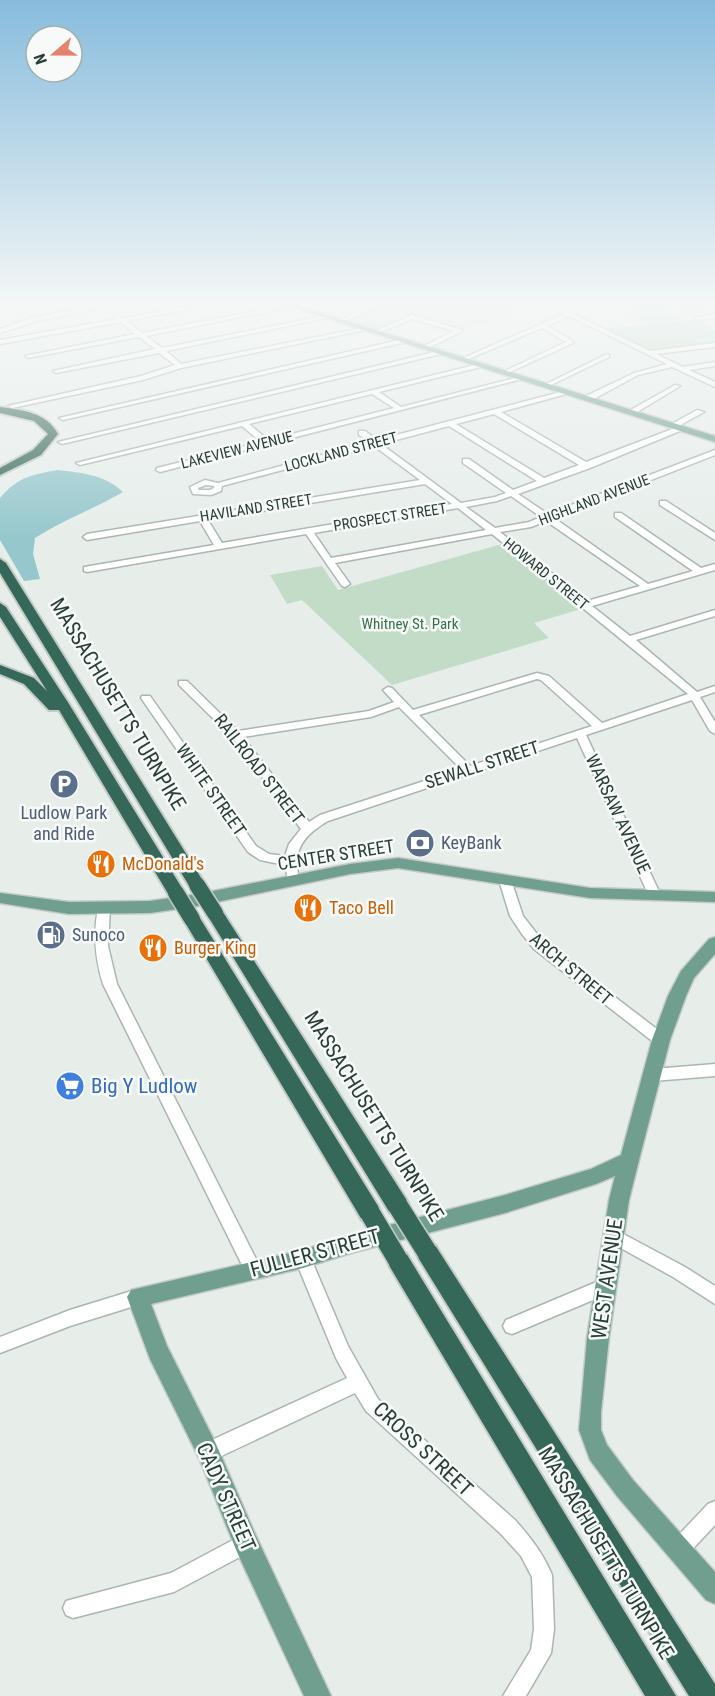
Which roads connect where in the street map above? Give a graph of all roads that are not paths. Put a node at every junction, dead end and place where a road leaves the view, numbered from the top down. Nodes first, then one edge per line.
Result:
1 (119, 383) edge
2 (216, 383) edge
3 (293, 383) edge
4 (314, 383) edge
5 (410, 383) edge
6 (503, 383) edge
7 (539, 383) edge
8 (553, 383) edge
9 (618, 383) edge
10 (547, 386) junction
11 (677, 386) dead end
12 (298, 387) junction
13 (374, 392) junction
14 (568, 392) junction
15 (589, 398) junction
16 (12, 406) dead end
17 (400, 409) junction
18 (0, 410) edge
19 (494, 411) junction
20 (631, 412) junction
21 (700, 412) dead end
22 (0, 418) edge
23 (63, 418) dead end
24 (243, 423) junction
25 (449, 423) junction
26 (678, 427) junction
27 (362, 433) dead end
28 (715, 439) edge
29 (62, 442) dead end
30 (267, 443) junction
31 (375, 443) junction
32 (715, 452) edge
33 (466, 461) dead end
34 (80, 463) dead end
35 (586, 466) junction
36 (160, 470) dead end
37 (0, 471) edge
38 (426, 481) junction
39 (545, 482) junction
40 (218, 485) dead end
41 (514, 494) junction
42 (663, 503) dead end
43 (459, 506) junction
44 (618, 515) dead end
45 (202, 517) junction
46 (550, 519) junction
47 (308, 531) junction
48 (495, 532) junction
49 (87, 537) dead end
50 (715, 537) edge
51 (219, 546) junction
52 (328, 561) junction
53 (0, 563) edge
54 (715, 567) edge
55 (87, 569) dead end
56 (699, 571) junction
57 (345, 584) dead end
58 (646, 587) junction
59 (584, 605) junction
60 (0, 606) edge
61 (715, 613) edge
62 (627, 640) junction
63 (0, 669) edge
64 (183, 683) dead end
65 (715, 689) edge
66 (388, 690) dead end
67 (694, 695) junction
68 (146, 698) dead end
69 (400, 703) junction
70 (413, 713) junction
71 (600, 727) junction
72 (715, 731) edge
73 (580, 733) junction
74 (236, 735) junction
75 (468, 770) junction
76 (122, 803) junction
77 (308, 830) junction
78 (289, 861) junction
79 (505, 880) junction
80 (293, 881) junction
81 (655, 896) junction
82 (715, 897) edge
83 (0, 898) edge
84 (104, 908) junction
85 (715, 944) edge
86 (661, 1040) junction
87 (715, 1070) edge
88 (653, 1075) junction
89 (629, 1160) junction
90 (614, 1236) junction
91 (303, 1259) junction
92 (252, 1270) junction
93 (606, 1286) junction
94 (715, 1296) edge
95 (138, 1297) junction
96 (512, 1326) dead end
97 (0, 1345) edge
98 (358, 1382) junction
99 (208, 1452) junction
100 (715, 1511) edge
101 (246, 1543) junction
102 (680, 1550) junction
103 (715, 1591) edge
104 (73, 1608) dead end
105 (318, 1696) edge
106 (514, 1696) edge
107 (661, 1696) edge
108 (706, 1696) edge

1 - 16 street
2 - 23 street
3 - 12 street
4 - 12 street
5 - 13 street
6 - 17 street, LAKEVIEW AVENUE
7 - 10 main road
8 - 10 street
9 - 15 street
10 - 14 main road
11 - 20 street
12 - 29 street
13 - 17 street
13 - 24 street
14 - 15 main road
14 - 19 street, LOCKLAND STREET
15 - 20 main road
17 - 30 street, LAKEVIEW AVENUE
18 - 37 highway
19 - 25 street, LOCKLAND STREET
19 - 35 street
20 - 26 main road
21 - 26 street, PROSPECT STREET
22 - 37 highway
24 - 30 street
24 - 34 street
25 - 31 street, LOCKLAND STREET
25 - 39 street
26 - 28 main road
26 - 35 street, PROSPECT STREET
27 - 31 street, HOWARD STREET
30 - 36 street, LAKEVIEW AVENUE
31 - 38 street, HOWARD STREET
31 - 40 street, LOCKLAND STREET
32 - 46 street, HIGHLAND AVENUE
33 - 41 street
35 - 39 street, PROSPECT STREET
38 - 43 street, HOWARD STREET
38 - 45 street, HAVILAND STREET
39 - 41 street, PROSPECT STREET
41 - 43 street, PROSPECT STREET
41 - 46 street
42 - 50 street
43 - 47 street, PROSPECT STREET
43 - 48 street, HOWARD STREET
44 - 56 street
45 - 49 street, HAVILAND STREET
45 - 51 street
46 - 48 street, HIGHLAND AVENUE
46 - 58 street
47 - 51 street, PROSPECT STREET
47 - 52 street
48 - 52 street, HIGHLAND AVENUE
48 - 59 street, HOWARD STREET
51 - 55 street, PROSPECT STREET
52 - 57 street
53 - 108 highway, MASSACHUSETTS TURNPIKE, bridge
54 - 56 street
56 - 58 street
58 - 59 street
59 - 62 street, HOWARD STREET
60 - 76 highway, MASSACHUSETTS TURNPIKE
61 - 62 street
62 - 67 street, HOWARD STREET
63 - 76 highway
64 - 74 street, RAILROAD STREET
65 - 67 street, SEWALL STREET
66 - 69 street
67 - 71 street, SEWALL STREET
67 - 72 street, HOWARD STREET
68 - 78 street, WHITE STREET
69 - 70 street
69 - 74 street
70 - 71 street
70 - 75 street
71 - 73 street, SEWALL STREET
73 - 75 street, SEWALL STREET
73 - 81 street, WARSAW AVENUE
74 - 77 street, RAILROAD STREET
75 - 77 street, SEWALL STREET
76 - 107 highway, MASSACHUSETTS TURNPIKE, bridge
77 - 78 street, SEWALL STREET
78 - 80 street
79 - 80 main road, CENTER STREET
79 - 81 main road, CENTER STREET
79 - 86 street, ARCH STREET
80 - 84 main road, CENTER STREET
81 - 82 main road, CENTER STREET
83 - 84 main road, CENTER STREET
84 - 92 street
85 - 86 main road, WEST AVENUE
86 - 88 main road, WEST AVENUE
87 - 88 street
88 - 89 main road, WEST AVENUE
89 - 90 main road, WEST AVENUE
89 - 91 main road, FULLER STREET
90 - 93 main road, WEST AVENUE
90 - 94 street
91 - 92 main road, FULLER STREET
91 - 98 street, CROSS STREET
92 - 95 main road, FULLER STREET
93 - 96 street
93 - 102 main road, WEST AVENUE
95 - 97 street, FULLER STREET
95 - 99 main road, CADY STREET
98 - 99 street
98 - 106 street, CROSS STREET
99 - 101 main road, CADY STREET
100 - 102 street
101 - 104 street
101 - 105 main road, CADY STREET
102 - 103 main road, WEST AVENUE

